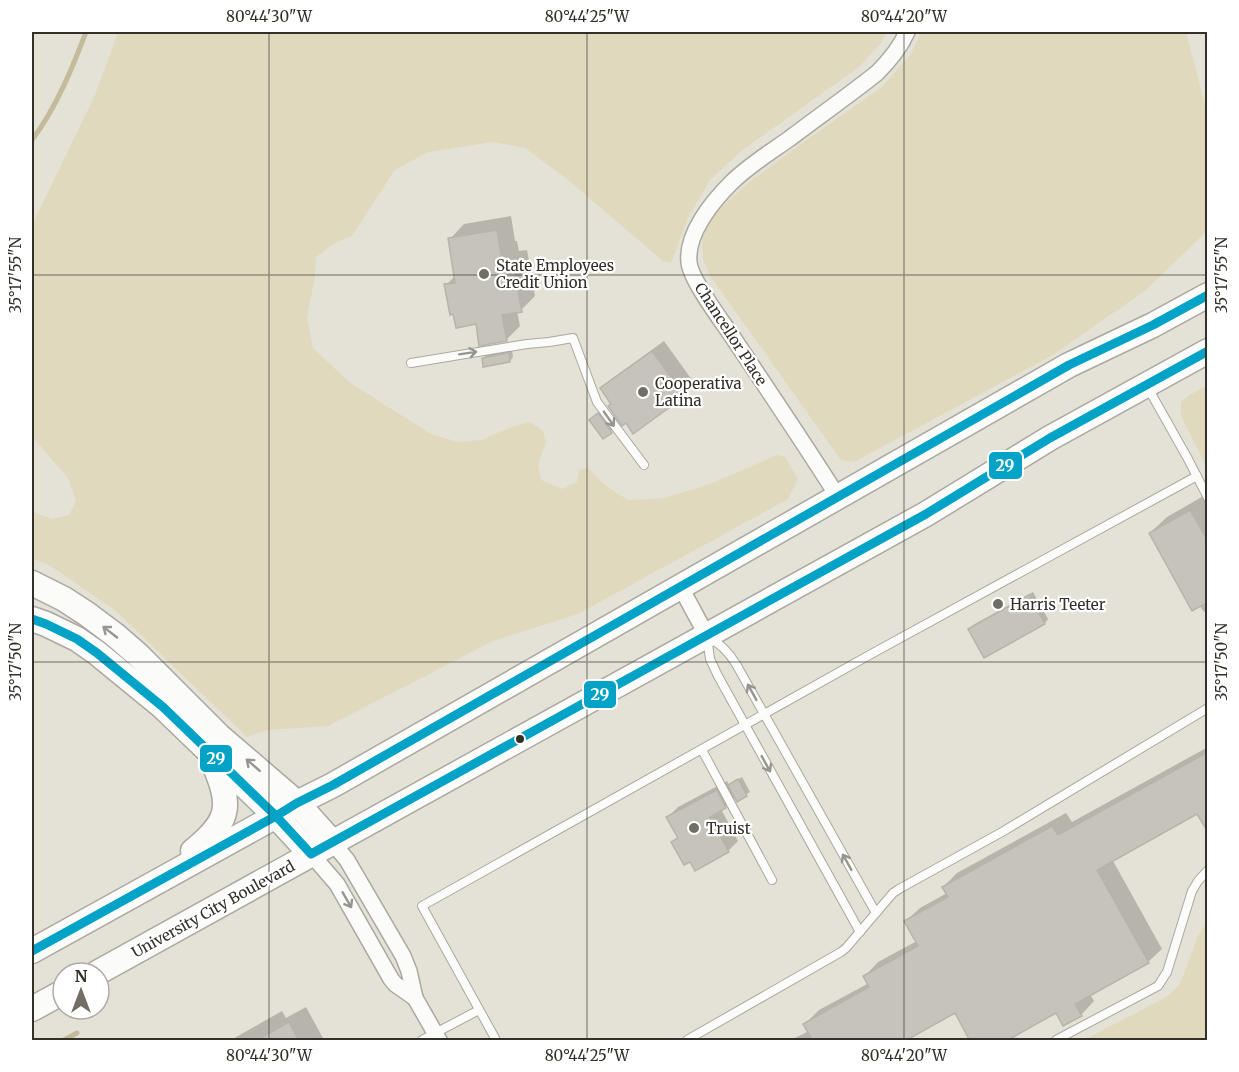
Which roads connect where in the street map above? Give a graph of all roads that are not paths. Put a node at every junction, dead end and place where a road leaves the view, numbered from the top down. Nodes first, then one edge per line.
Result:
1 (907, 32) edge
2 (1208, 295) edge
3 (1208, 336) edge
4 (1208, 351) edge
5 (411, 363) dead end
6 (1146, 385) junction
7 (644, 465) dead end
8 (1197, 476) junction
9 (838, 497) junction
10 (1208, 498) edge
11 (32, 583) edge
12 (680, 586) junction
13 (32, 619) edge
14 (707, 636) junction
15 (1208, 708) edge
16 (765, 714) junction
17 (745, 725) junction
18 (702, 750) junction
19 (210, 754) junction
20 (297, 803) junction
21 (276, 816) junction
22 (322, 848) junction
23 (1208, 870) edge
24 (772, 880) dead end
25 (153, 884) junction
26 (876, 913) junction
27 (860, 932) junction
28 (32, 951) edge
29 (111, 965) edge
30 (415, 998) junction
31 (51, 999) edge
32 (32, 1010) edge
33 (480, 1010) junction
34 (432, 1038) edge
35 (496, 1041) edge
36 (687, 1041) edge
37 (1056, 1041) edge

1 - 9 street, Chancellor Place
2 - 9 main road
3 - 6 main road
4 - 6 main road, University City Boulevard
5 -> 7 lane
6 - 8 lane
6 - 14 main road, University City Boulevard
8 - 10 lane
8 - 16 lane
9 - 12 main road
20 -> 11 main road
12 - 14 street
12 - 20 main road
13 - 19 main road
16 -> 14 lane
14 - 17 lane
14 - 22 main road, University City Boulevard
15 - 26 lane
16 - 17 lane
26 -> 16 lane
17 - 18 lane
17 -> 27 lane
18 - 24 lane
18 - 33 lane
19 - 21 main road
19 - 25 main road
20 - 21 main road
20 - 22 main road
21 - 22 main road
21 - 25 main road
22 - 29 main road, University City Boulevard
22 -> 30 street
22 - 30 street
23 - 37 lane
25 - 28 main road
26 - 27 lane
27 - 36 lane
30 - 34 street
31 - 32 main road
33 - 34 lane
33 - 35 lane

